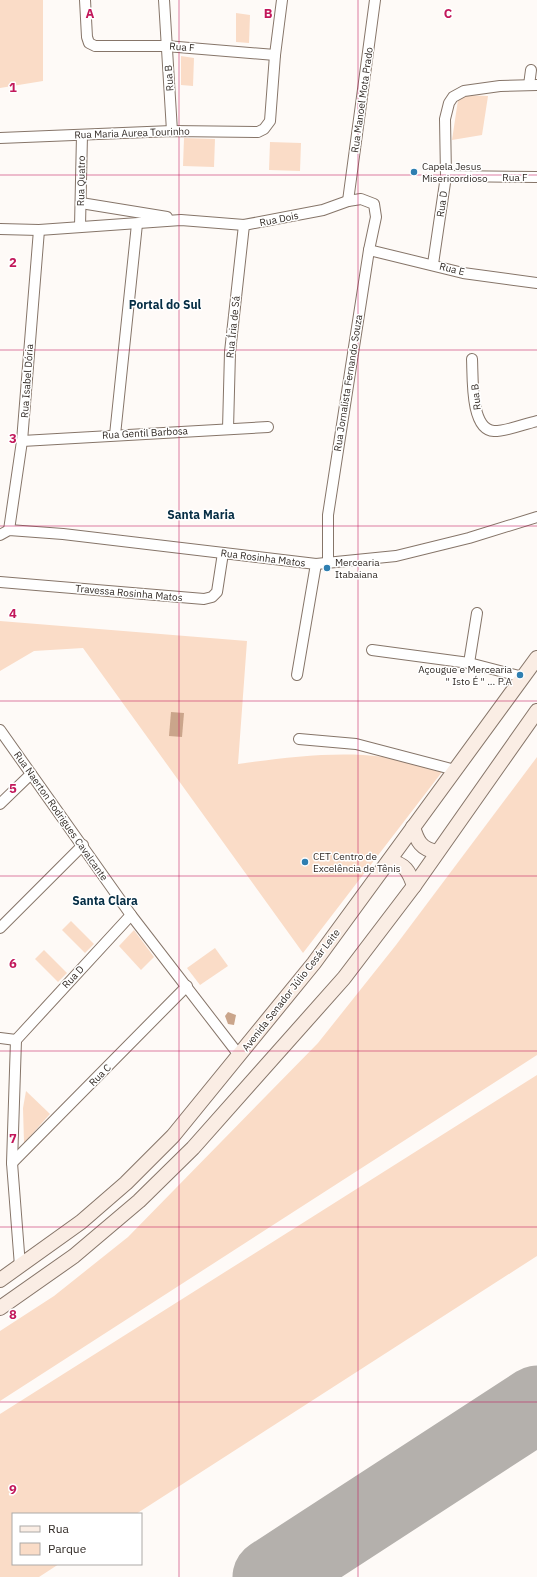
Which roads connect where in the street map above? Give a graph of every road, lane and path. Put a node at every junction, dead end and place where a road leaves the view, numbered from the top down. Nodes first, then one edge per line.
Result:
1 (86, 0) edge
2 (164, 0) edge
3 (282, 0) edge
4 (375, 0) edge
5 (166, 46) junction
6 (275, 55) junction
7 (531, 70) dead end
8 (533, 85) edge
9 (172, 131) junction
10 (82, 135) junction
11 (0, 138) edge
12 (446, 176) junction
13 (537, 176) edge
14 (348, 201) junction
15 (81, 203) junction
16 (374, 204) joint
17 (181, 220) junction
18 (137, 224) junction
19 (244, 225) junction
20 (80, 226) junction
21 (0, 229) edge
22 (39, 230) junction
23 (368, 250) junction
24 (433, 264) junction
25 (537, 283) edge
26 (472, 359) dead end
27 (537, 421) edge
28 (268, 427) dead end
29 (228, 429) junction
30 (115, 434) junction
31 (22, 441) junction
32 (537, 517) edge
33 (4, 532) edge
34 (223, 553) junction
35 (328, 563) junction
36 (316, 564) junction
37 (0, 582) edge
38 (477, 613) dead end
39 (372, 650) dead end
40 (537, 658) edge
41 (469, 664) junction
42 (297, 675) dead end
43 (523, 677) junction
44 (537, 711) edge
45 (0, 730) edge
46 (299, 739) dead end
47 (455, 770) junction
48 (31, 774) junction
49 (0, 804) edge
50 (413, 827) junction
51 (83, 845) junction
52 (437, 852) junction
53 (389, 861) junction
54 (414, 886) junction
55 (131, 915) junction
56 (0, 928) edge
57 (187, 986) junction
58 (0, 1038) edge
59 (16, 1040) junction
60 (240, 1055) junction
61 (12, 1163) junction
62 (20, 1266) junction
63 (0, 1280) edge
64 (0, 1308) edge

1 - 5 street, Rua F
2 - 5 street, Rua B
3 - 6 street
4 - 14 street, Rua Manoel Mota Prado
5 - 6 street, Rua F
5 - 9 street, Rua B
6 - 9 street, Rua Maria Aurea Tourinho
7 - 8 street
8 - 12 street, Rua D
9 - 10 street, Rua Maria Aurea Tourinho
10 - 11 street, Rua Maria Aurea Tourinho
10 - 15 street, Rua Quatro
12 - 13 street, Rua F
12 - 24 street, Rua D
14 - 16 street, Rua Dois
14 - 19 street, Rua Dois
15 - 17 street, Rua Dois
15 - 20 street, Rua Quatro
16 - 23 street, Rua Jornalista Fernando Souza
17 - 18 street, Rua Dois
17 - 19 street, Rua Dois
18 - 20 street, Rua Dois
18 - 30 street
19 - 29 street, Rua Íria de Sá
20 - 22 street, Rua Dois
21 - 22 street, Rua Dois
22 - 31 street, Rua Isabel Dória
23 - 24 street, Rua E
23 - 35 street, Rua Jornalista Fernando Souza
24 - 25 street, Rua E
26 - 27 street, Rua B
28 - 29 street, Rua Gentil Barbosa
29 - 30 street, Rua Gentil Barbosa
30 - 31 street, Rua Gentil Barbosa
31 - 33 street, Rua Isabel Dória
32 - 35 street, Rua Rosinha Matos
33 - 34 street, Rua Rosinha Matos
34 - 36 street, Rua Rosinha Matos
34 - 37 street, Travessa Rosinha Matos
35 - 36 street, Rua Rosinha Matos
36 - 42 street
38 - 41 street
39 - 41 street
40 - 43 main road, Avenida Senador Júlio Cesár Leite
41 - 43 street
43 - 47 main road, Avenida Senador Júlio Cesár Leite
44 - 52 main road
45 - 48 street, Rua Naerton Rodrigues Cavalcante
46 - 47 street
47 - 50 main road, Avenida Senador Júlio Cesár Leite
48 - 49 street
48 - 51 street, Rua Naerton Rodrigues Cavalcante
50 - 52 main road
50 - 53 main road, Avenida Senador Júlio Cesár Leite
51 - 55 street, Rua Naerton Rodrigues Cavalcante
51 - 56 street
52 - 54 main road
53 - 54 main road
53 - 60 main road, Avenida Senador Júlio Cesár Leite
54 - 64 main road
55 - 57 street, Rua Naerton Rodrigues Cavalcante
55 - 59 street, Rua D
57 - 60 street, Rua Naerton Rodrigues Cavalcante
57 - 61 street, Rua C
58 - 59 street
59 - 61 street
60 - 62 main road, Avenida Senador Júlio Cesár Leite
61 - 62 street
62 - 63 main road, Avenida Senador Júlio Cesár Leite

